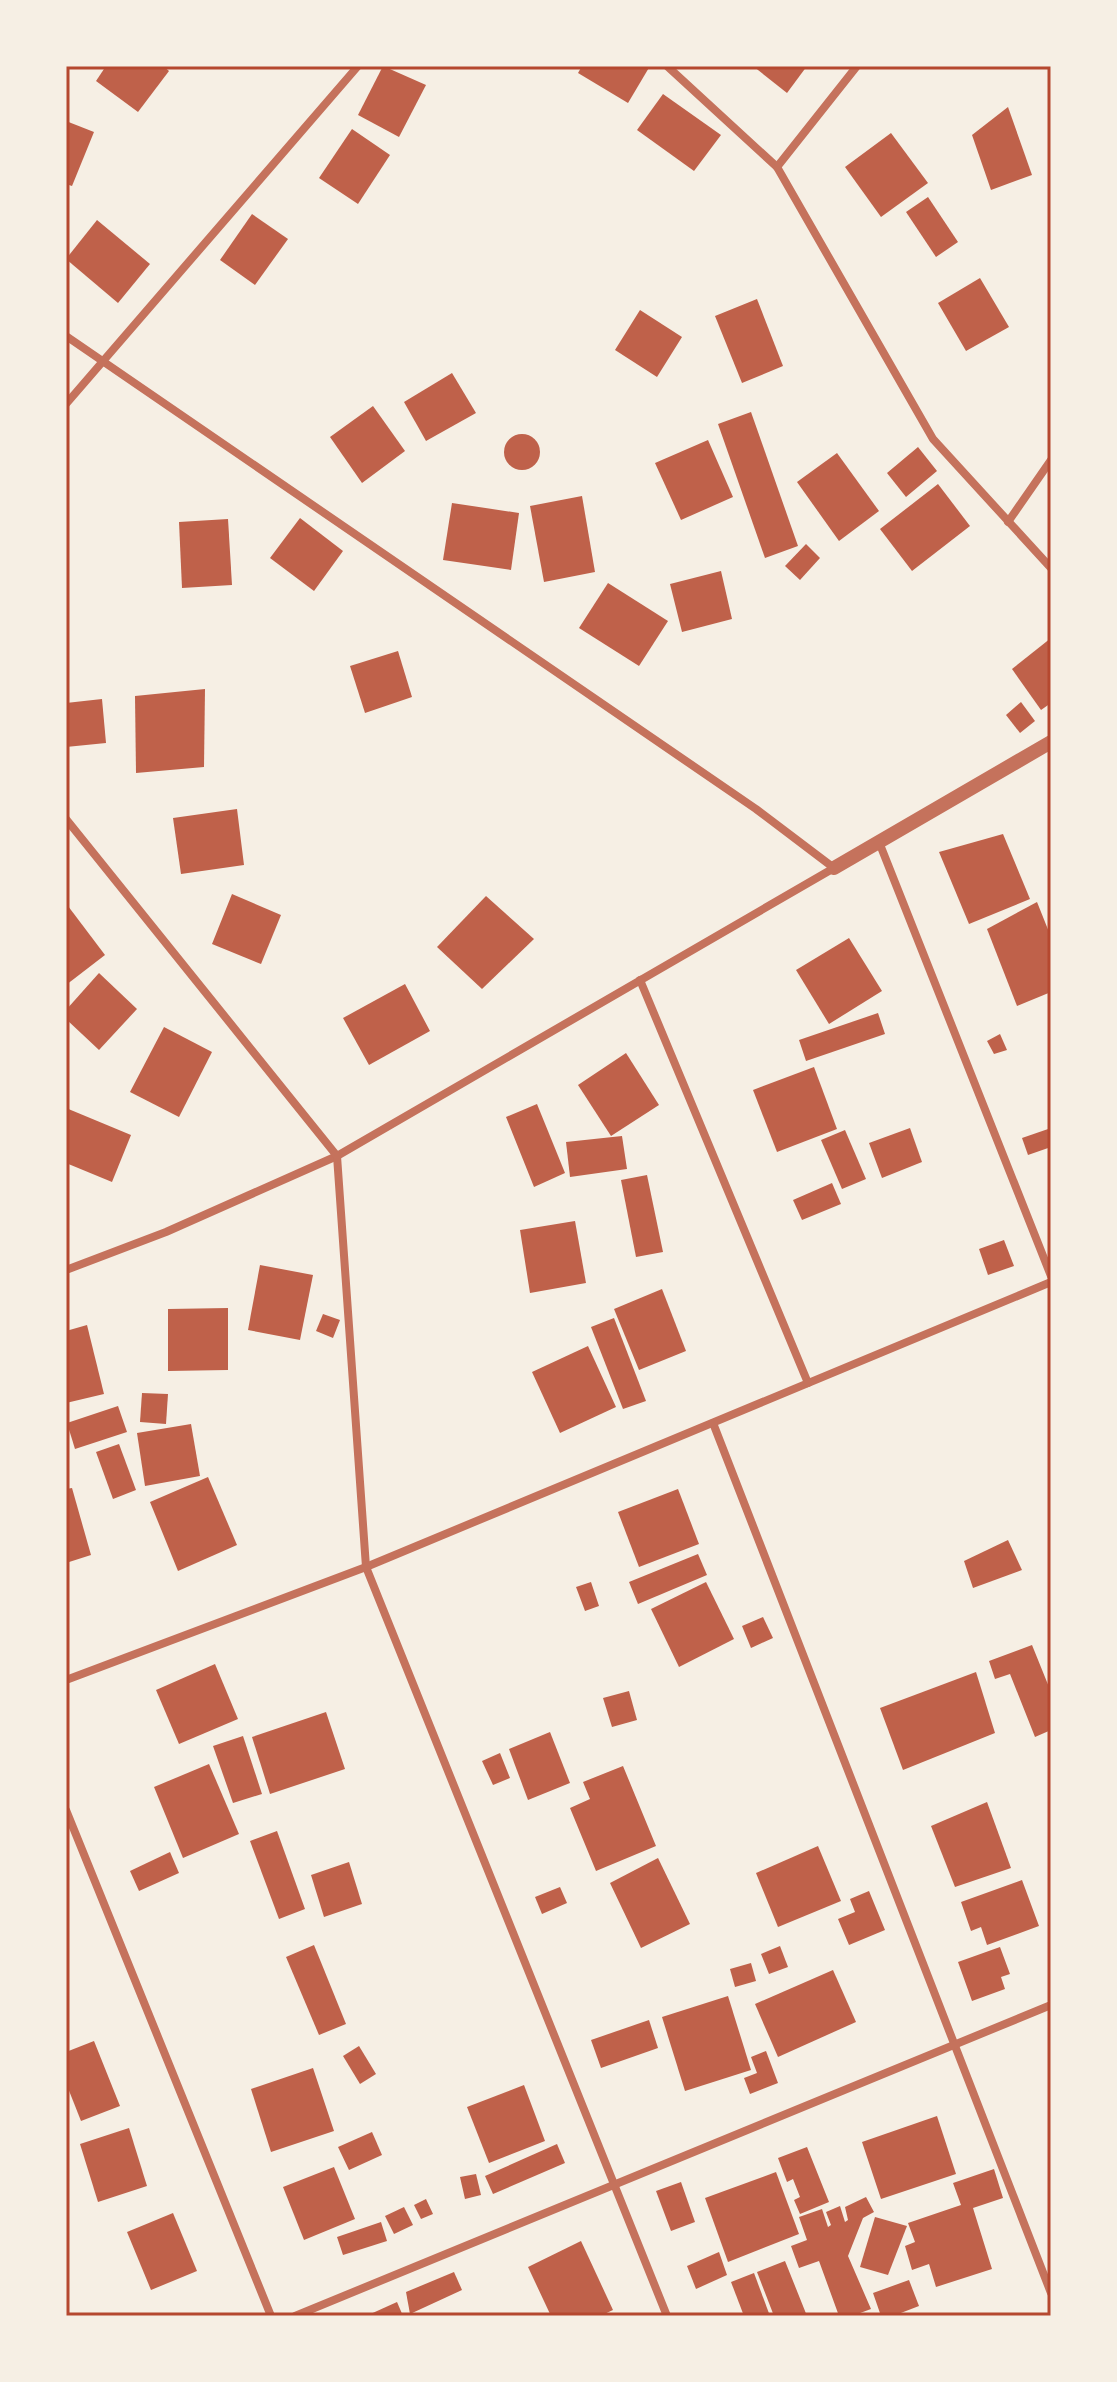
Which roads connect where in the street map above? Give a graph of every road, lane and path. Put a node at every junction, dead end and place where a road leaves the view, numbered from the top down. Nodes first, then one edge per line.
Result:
1 (358, 66) edge
2 (667, 66) edge
3 (857, 66) edge
4 (777, 167) junction
5 (66, 336) edge
6 (102, 359) junction
7 (66, 404) edge
8 (1051, 460) edge
9 (1008, 522) junction
10 (1051, 568) edge
11 (1051, 742) edge
12 (66, 819) edge
13 (879, 841) junction
14 (834, 868) junction
15 (640, 980) junction
16 (337, 1156) junction
17 (66, 1270) edge
18 (1051, 1276) edge
19 (1051, 1282) edge
20 (808, 1383) junction
21 (713, 1423) junction
22 (366, 1567) junction
23 (66, 1680) edge
24 (66, 1810) edge
25 (1051, 2005) edge
26 (954, 2045) junction
27 (614, 2185) junction
28 (1051, 2293) edge
29 (271, 2316) edge
30 (295, 2316) edge
31 (667, 2316) edge

1 - 6 street
2 - 4 street
3 - 4 street
4 - 9 street
5 - 6 street
6 - 7 street
6 - 14 street
8 - 9 street
9 - 10 street
11 - 13 street
12 - 16 street
13 - 14 street
13 - 18 street
14 - 15 street
15 - 16 street
15 - 20 street
16 - 17 street
16 - 22 street
19 - 20 street
20 - 21 street
21 - 22 street
21 - 26 street
22 - 23 street
22 - 27 street
24 - 29 street
25 - 26 street
26 - 27 street
26 - 28 street
27 - 30 street
27 - 31 street

